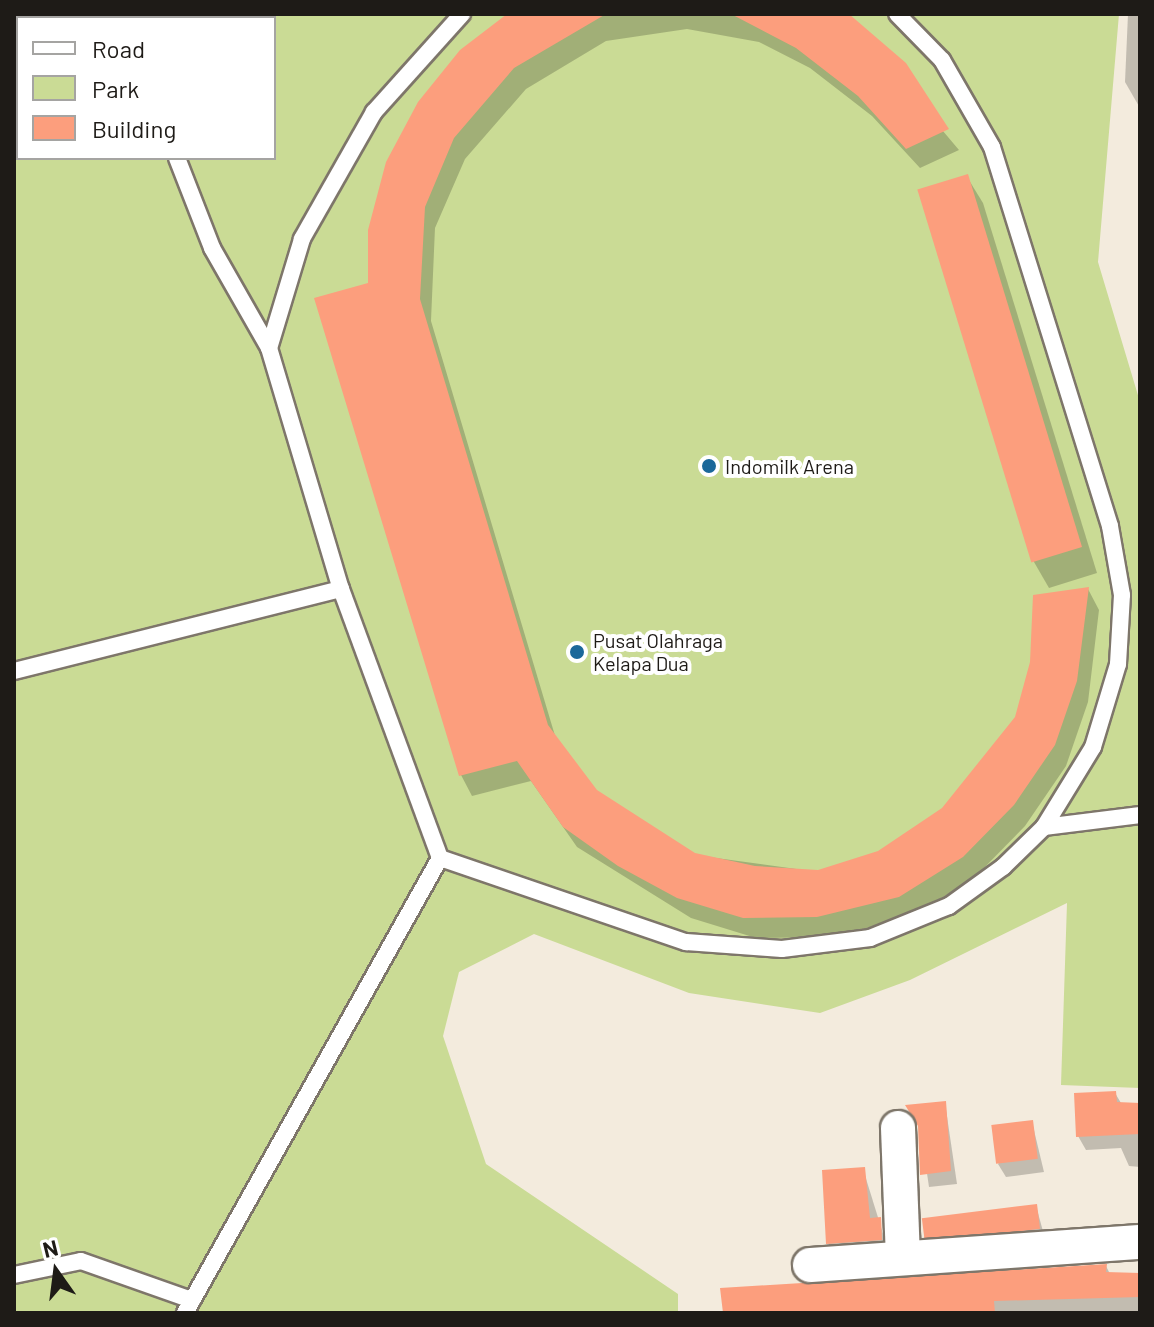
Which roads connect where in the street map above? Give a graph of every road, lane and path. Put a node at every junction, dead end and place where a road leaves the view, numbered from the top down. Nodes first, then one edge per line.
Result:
1 (462, 14) edge
2 (897, 14) edge
3 (178, 160) edge
4 (269, 348) junction
5 (341, 589) junction
6 (14, 671) edge
7 (1140, 815) edge
8 (1044, 827) junction
9 (440, 858) junction
10 (898, 1128) dead end
11 (1140, 1242) edge
12 (903, 1258) junction
13 (810, 1265) dead end
14 (14, 1275) edge
15 (188, 1307) edge

1 - 4 lane
2 - 8 lane
3 - 4 lane
4 - 5 lane
5 - 6 lane
5 - 9 lane
7 - 8 lane
8 - 9 lane
9 - 15 lane
10 - 12 street
11 - 12 street
12 - 13 street
14 - 15 lane

